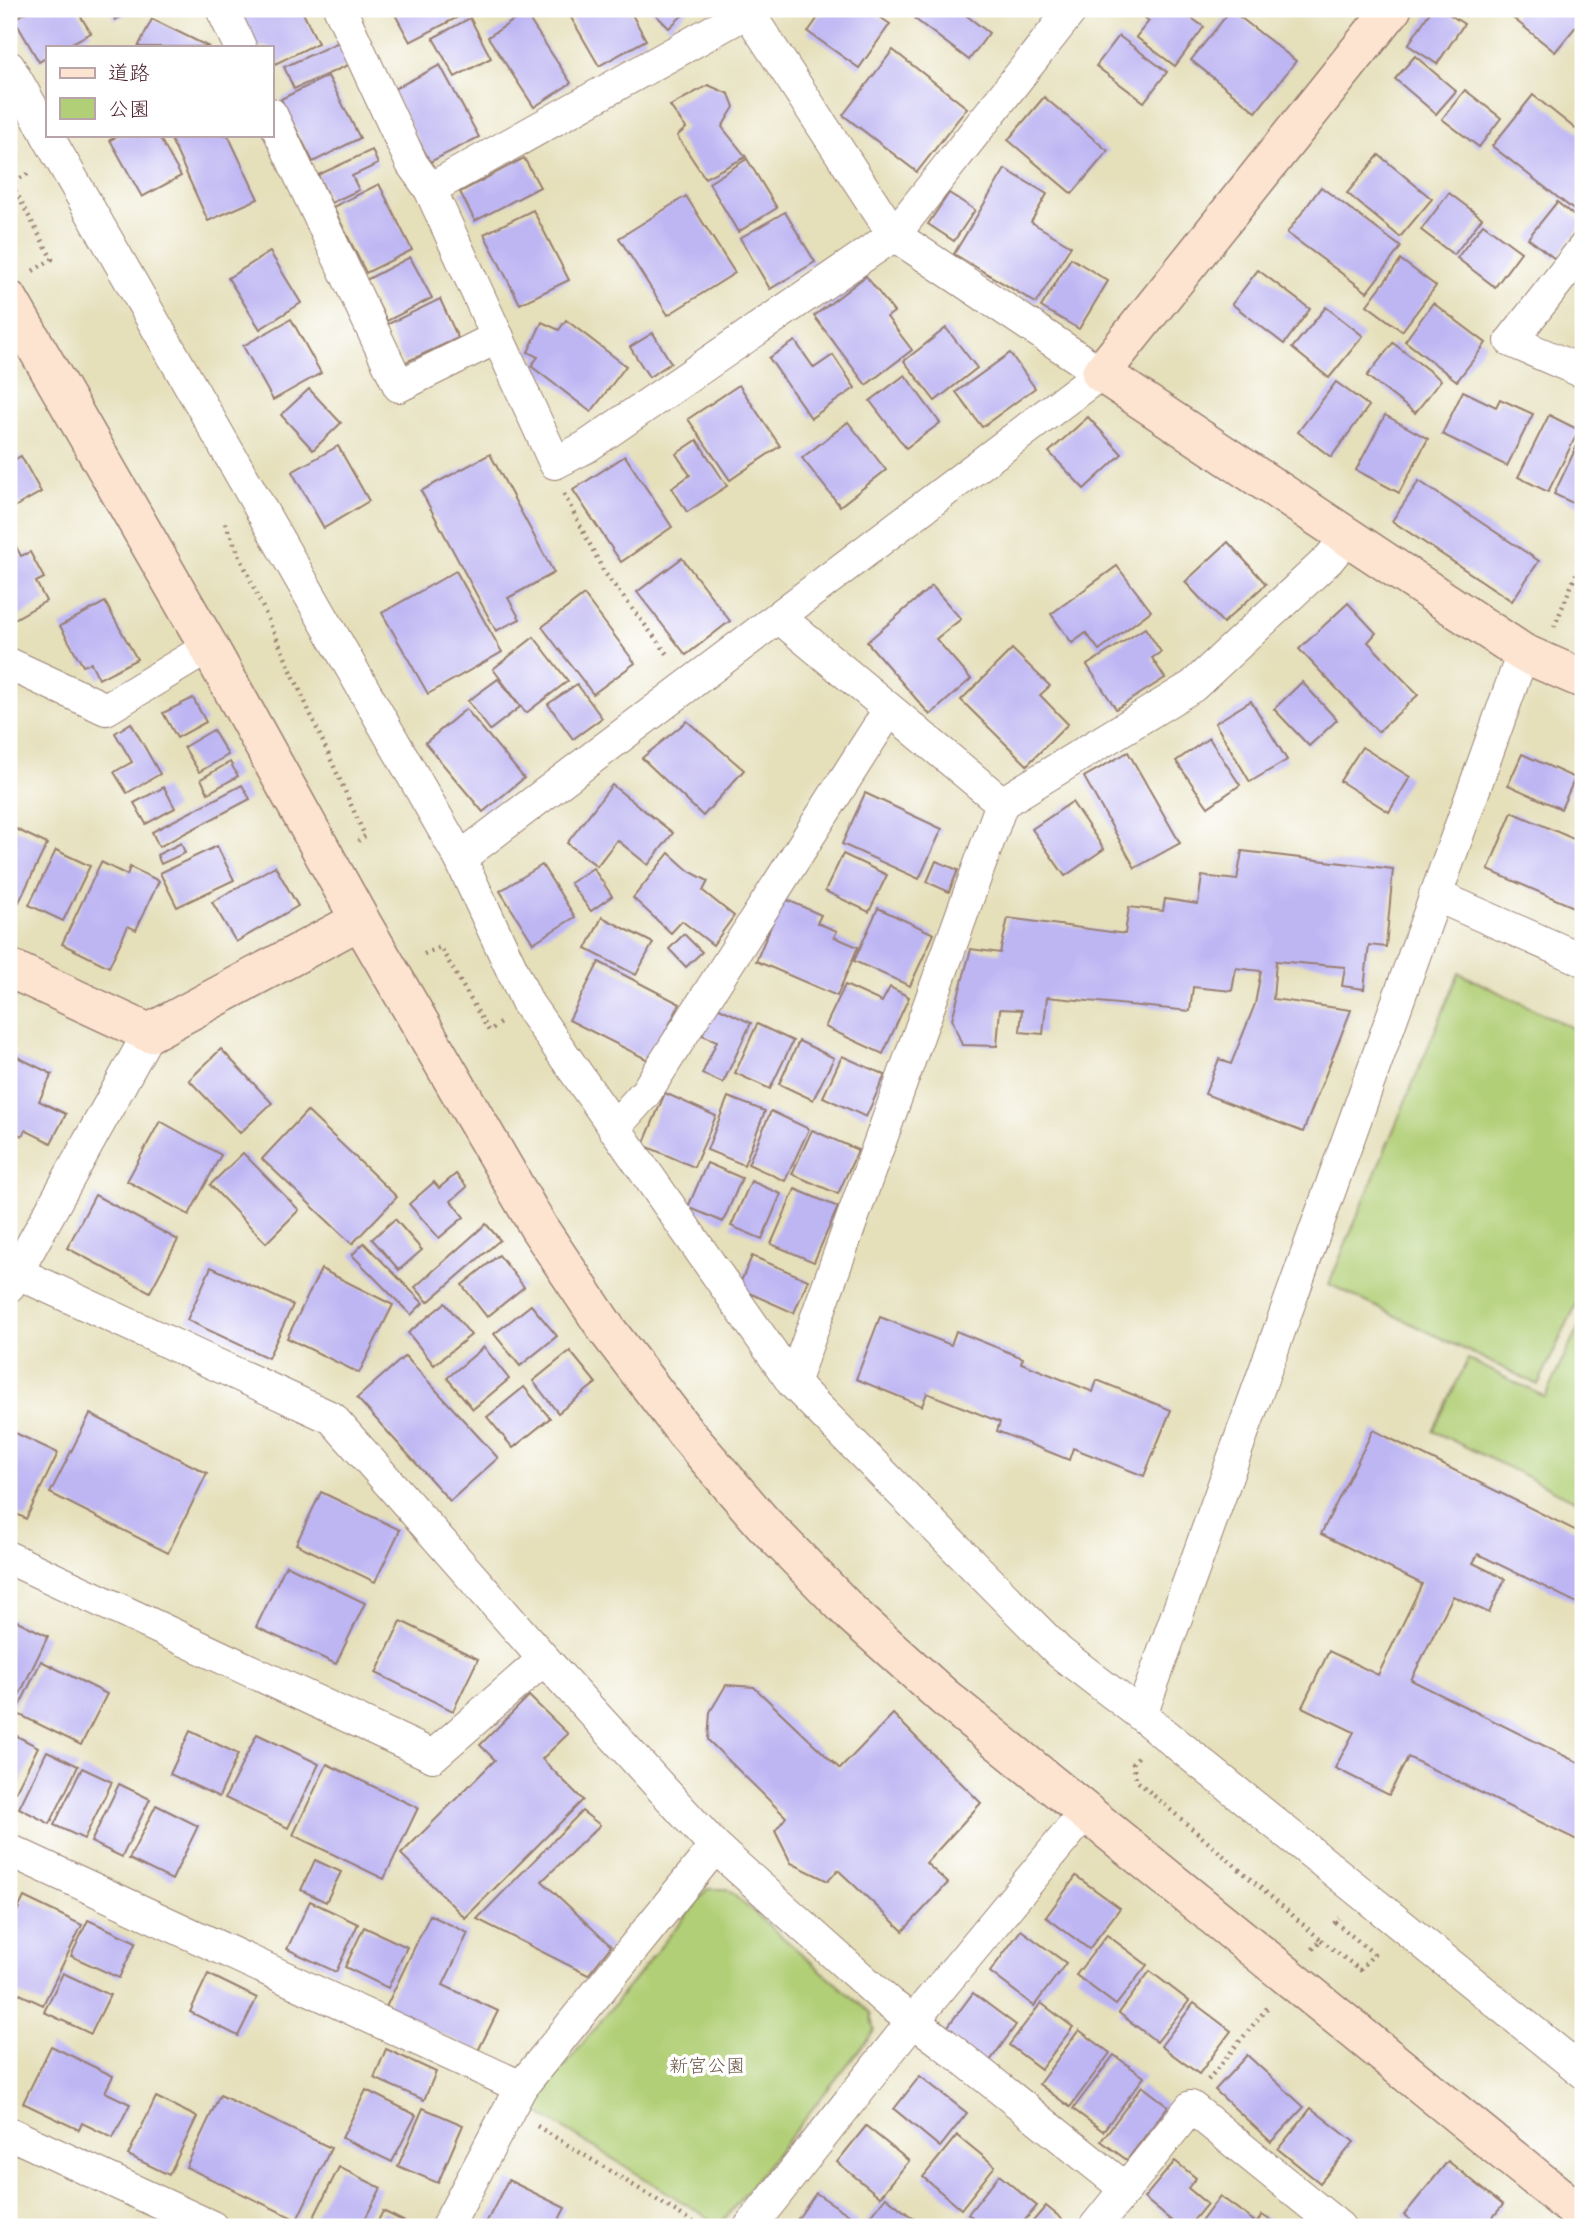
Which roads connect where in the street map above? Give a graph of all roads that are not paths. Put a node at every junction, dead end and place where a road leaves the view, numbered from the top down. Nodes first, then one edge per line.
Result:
1 (222, 9) edge
2 (340, 9) edge
3 (1072, 9) edge
4 (1392, 9) edge
5 (748, 10) edge
6 (240, 46) edge
7 (9, 67) edge
8 (273, 118) edge
9 (46, 133) edge
10 (48, 136) edge
11 (430, 189) junction
12 (894, 235) junction
13 (1583, 249) edge
14 (18, 288) edge
15 (498, 337) junction
16 (1583, 372) edge
17 (1101, 373) junction
18 (1346, 538) junction
19 (780, 618) junction
20 (1537, 642) junction
21 (209, 648) junction
22 (9, 664) edge
23 (1583, 679) edge
24 (889, 710) junction
25 (1002, 803) junction
26 (460, 858) junction
27 (1435, 895) junction
28 (360, 920) junction
29 (1583, 960) edge
30 (9, 968) edge
31 (149, 1033) junction
32 (614, 1128) junction
33 (11, 1276) edge
34 (793, 1383) junction
35 (9, 1558) edge
36 (544, 1659) junction
37 (1142, 1715) junction
38 (1084, 1813) junction
39 (715, 1847) junction
40 (9, 1850) edge
41 (913, 2021) junction
42 (1583, 2073) edge
43 (515, 2098) junction
44 (9, 2133) edge
45 (1126, 2189) junction
46 (1583, 2216) edge
47 (759, 2224) edge
48 (1335, 2226) edge
49 (212, 2227) edge
50 (447, 2227) edge
51 (1095, 2227) edge

1 - 6 street
2 - 11 street
3 - 12 street
4 - 17 street
5 - 11 street
5 - 12 street
7 - 9 street
8 - 15 street
10 - 26 street
11 - 15 street
12 - 15 street
12 - 17 street
13 - 16 street
14 - 21 street
17 - 18 street
17 - 19 street
18 - 20 street
18 - 25 street
19 - 24 street
19 - 26 street
20 - 23 street
20 - 27 street
21 - 22 street
21 - 28 street
24 - 25 street
24 - 32 street
25 - 34 street
26 - 32 street
27 - 29 street
27 - 37 street
28 - 31 street
28 - 38 street
30 - 31 street
31 - 33 street
32 - 34 street
33 - 36 street
34 - 37 street
35 - 36 street
36 - 39 street
37 - 42 street
38 - 41 street
38 - 46 street
39 - 41 street
39 - 43 street
40 - 43 street
41 - 45 street
41 - 47 street
43 - 50 street
44 - 49 street
45 - 48 street
45 - 51 street

